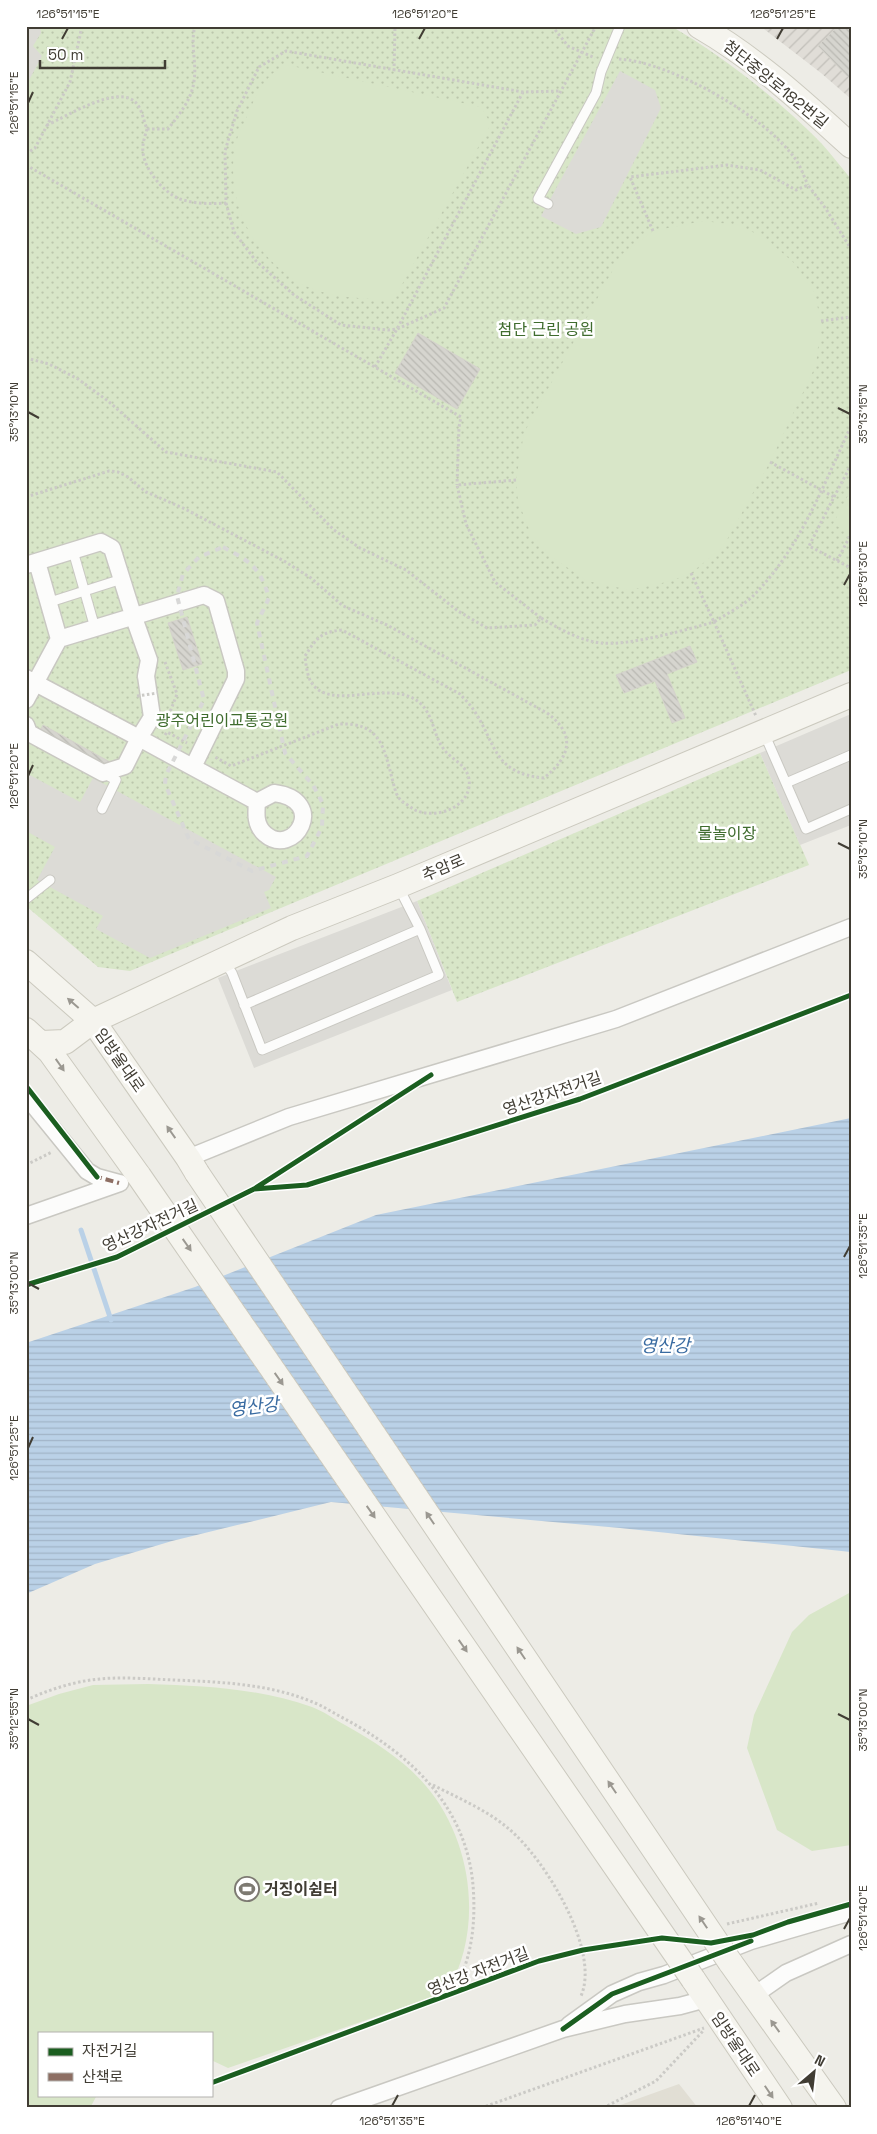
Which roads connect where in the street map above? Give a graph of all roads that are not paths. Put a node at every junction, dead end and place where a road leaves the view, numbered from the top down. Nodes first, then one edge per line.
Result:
1 (620, 26) edge
2 (699, 26) edge
3 (851, 146) edge
4 (548, 204) dead end
5 (74, 550) junction
6 (32, 563) edge
7 (122, 579) junction
8 (85, 590) junction
9 (50, 602) junction
10 (133, 616) junction
11 (95, 628) junction
12 (59, 638) junction
13 (31, 680) edge
14 (851, 695) edge
15 (26, 700) edge
16 (26, 724) edge
17 (760, 725) junction
18 (139, 738) junction
19 (851, 755) edge
20 (192, 766) junction
21 (103, 773) junction
22 (786, 783) junction
23 (257, 802) dead end
24 (102, 809) dead end
25 (851, 809) edge
26 (50, 880) dead end
27 (398, 886) junction
28 (26, 900) edge
29 (851, 927) edge
30 (420, 929) junction
31 (223, 959) junction
32 (26, 962) edge
33 (244, 1005) junction
34 (93, 1021) junction
35 (34, 1037) edge
36 (26, 1096) edge
37 (193, 1166) junction
38 (129, 1180) junction
39 (26, 1216) edge
40 (851, 1912) edge
41 (851, 1944) edge
42 (697, 1994) junction
43 (753, 1996) junction
44 (563, 2029) junction
45 (339, 2108) edge
46 (780, 2108) edge
47 (834, 2108) edge

1 - 4 lane
2 - 3 main road, 첨단중앙로182번길
5 - 6 street
5 - 7 street
5 - 8 lane
6 - 9 street
7 - 8 lane
7 - 10 street
8 - 9 lane
8 - 11 lane
9 - 12 street
10 - 11 street
10 - 18 street
10 - 20 street
11 - 12 street
12 - 13 street
13 - 15 street
13 - 18 street
14 - 17 main road, 추암로
16 - 21 street
17 - 22 lane
17 - 27 main road, 추암로
18 - 20 street
18 - 21 street
19 - 22 lane
20 - 23 street
21 - 24 lane
22 - 25 lane
26 - 28 lane
27 - 30 lane
27 - 31 main road, 추암로
29 - 37 street
30 - 33 lane
30 - 33 lane
31 - 33 lane
31 - 34 main road, 추암로
34 -> 32 main road, 임방울대로
34 - 35 main road, 추암로
37 -> 34 main road, 임방울대로
35 -> 38 main road
36 - 38 street
43 -> 37 main road, 임방울대로, bridge
38 - 39 street
38 -> 42 main road, 임방울대로, bridge
40 - 44 street
41 - 43 street
42 - 44 street
42 -> 46 main road, 임방울대로
47 -> 43 main road
44 - 45 street

